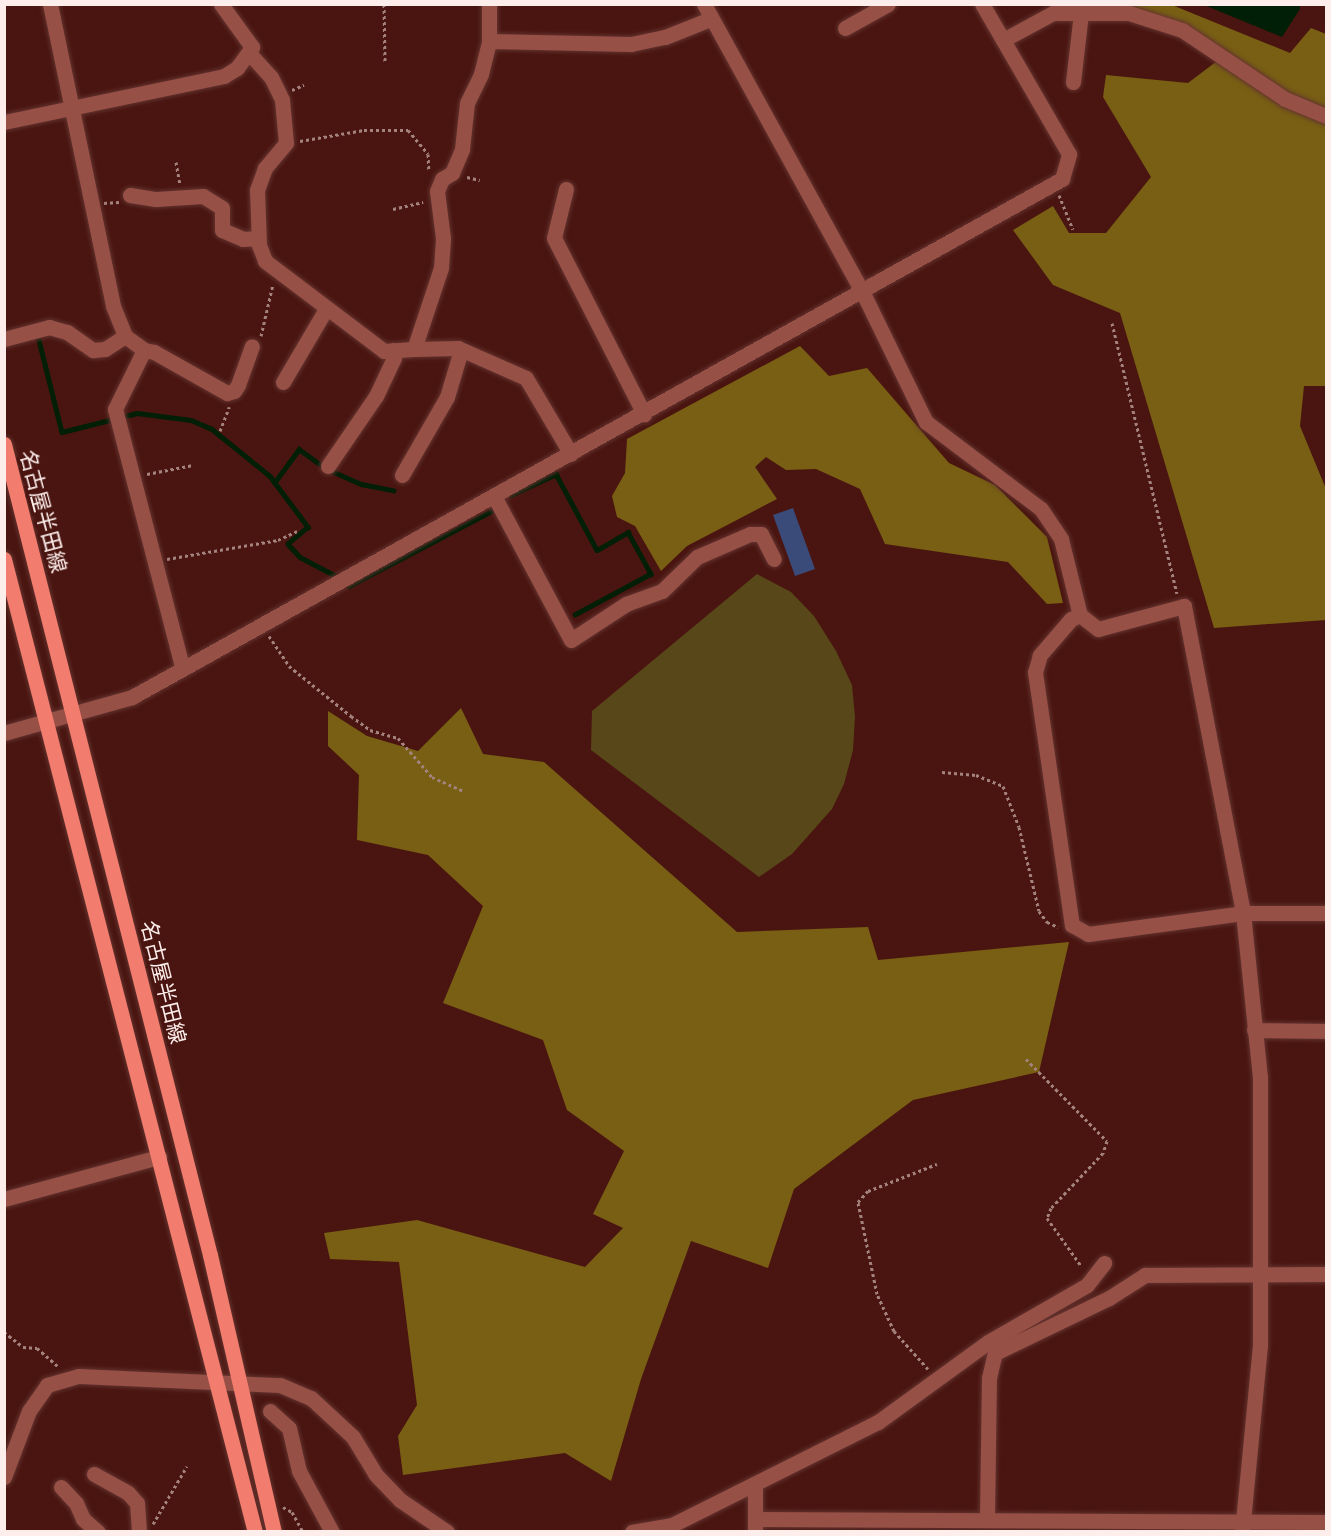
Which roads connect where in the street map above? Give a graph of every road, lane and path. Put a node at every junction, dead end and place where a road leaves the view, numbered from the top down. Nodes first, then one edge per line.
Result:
1 (50, 4) edge
2 (221, 4) edge
3 (384, 4) edge
4 (489, 4) edge
5 (888, 4) edge
6 (982, 4) edge
7 (1081, 7) edge
8 (707, 12) edge
9 (845, 28) dead end
10 (1003, 40) junction
11 (489, 41) junction
12 (250, 54) junction
13 (385, 62) dead end
14 (1073, 82) dead end
15 (70, 108) junction
16 (1326, 116) edge
17 (4, 122) edge
18 (286, 143) junction
19 (176, 162) dead end
20 (1054, 184) junction
21 (566, 189) dead end
22 (130, 195) joint
23 (436, 195) junction
24 (182, 198) junction
25 (91, 206) junction
26 (393, 209) dead end
27 (1073, 229) dead end
28 (258, 238) junction
29 (278, 272) junction
30 (862, 291) junction
31 (326, 309) junction
32 (1113, 323) dead end
33 (125, 336) junction
34 (4, 339) edge
35 (252, 346) joint
36 (414, 349) junction
37 (144, 350) junction
38 (393, 350) junction
39 (461, 350) junction
40 (283, 382) dead end
41 (232, 392) junction
42 (644, 414) junction
43 (220, 431) dead end
44 (4, 444) edge
45 (571, 454) junction
46 (193, 465) dead end
47 (328, 466) dead end
48 (402, 475) dead end
49 (134, 477) junction
50 (494, 496) junction
51 (297, 531) dead end
52 (4, 559) edge
53 (774, 559) dead end
54 (155, 561) junction
55 (1180, 607) junction
56 (1080, 615) junction
57 (261, 624) junction
58 (182, 667) junction
59 (74, 713) junction
60 (46, 723) junction
61 (4, 733) edge
62 (942, 772) dead end
63 (465, 792) dead end
64 (1243, 913) junction
65 (1326, 913) edge
66 (1072, 925) junction
67 (1254, 1030) junction
68 (1326, 1031) edge
69 (1026, 1059) dead end
70 (159, 1157) junction
71 (938, 1164) dead end
72 (4, 1199) edge
73 (1104, 1263) dead end
74 (1262, 1274) junction
75 (1326, 1274) edge
76 (1092, 1278) junction
77 (4, 1332) edge
78 (935, 1377) junction
79 (63, 1380) junction
80 (217, 1380) junction
81 (242, 1385) junction
82 (270, 1411) dead end
83 (187, 1466) dead end
84 (94, 1474) dead end
85 (4, 1477) edge
86 (755, 1484) junction
87 (62, 1487) dead end
88 (269, 1510) junction
89 (987, 1518) junction
90 (1326, 1522) edge
91 (755, 1525) edge
92 (1243, 1526) edge
93 (144, 1531) edge
94 (98, 1532) edge
95 (255, 1532) edge
96 (274, 1532) edge
97 (303, 1532) edge
98 (332, 1532) edge
99 (447, 1532) edge
100 (632, 1532) edge

1 - 15 street
2 - 12 street
3 - 13 path
4 - 11 street
5 - 9 street
6 - 10 street
7 - 10 street
7 - 14 street
7 - 16 street
8 - 11 street
8 - 30 street
10 - 20 street
11 - 23 street
12 - 15 street
12 - 18 street
15 - 17 street
15 - 25 street
18 - 23 path
18 - 28 street
19 - 24 path
20 - 27 path
20 - 30 street
21 - 42 street
22 - 24 street
22 - 25 path
23 - 26 path
23 - 36 street
24 - 28 street
25 - 33 street
28 - 29 street
29 - 31 street
29 - 35 path
30 - 42 street
30 - 56 street
31 - 38 street
31 - 40 street
32 - 55 path
33 - 34 street
33 - 37 street
35 - 41 street
36 - 38 street
36 - 39 street
37 - 41 street
37 - 49 street
38 - 47 street
39 - 45 street
39 - 48 street
41 - 43 path
42 - 45 street
44 - 59 main road, 名古屋半田線
45 - 50 street
46 - 49 path
49 - 54 street
50 - 53 street
50 - 57 street
51 - 54 path
52 - 60 main road
54 - 58 street
55 - 56 street
55 - 64 street
56 - 66 street
57 - 58 street
57 - 63 path
58 - 59 street
59 - 60 street
59 - 81 main road, 名古屋半田線
60 - 61 street
60 - 70 main road
62 - 66 path
64 - 65 street
64 - 66 street
64 - 67 street
67 - 68 street
67 - 74 street
69 - 76 path
70 - 72 street
70 - 80 main road
71 - 78 path
73 - 76 street
74 - 75 street
74 - 89 street
74 - 92 street
76 - 78 street
77 - 79 path
78 - 86 street
79 - 80 street
79 - 85 street
80 - 81 street
80 - 95 main road
81 - 88 main road, 名古屋半田線
81 - 99 street
82 - 98 street
83 - 93 path
84 - 93 street
86 - 91 street
86 - 100 street
87 - 94 street
88 - 96 main road, 名古屋半田線
88 - 97 path
89 - 91 street
89 - 92 street
90 - 92 street

